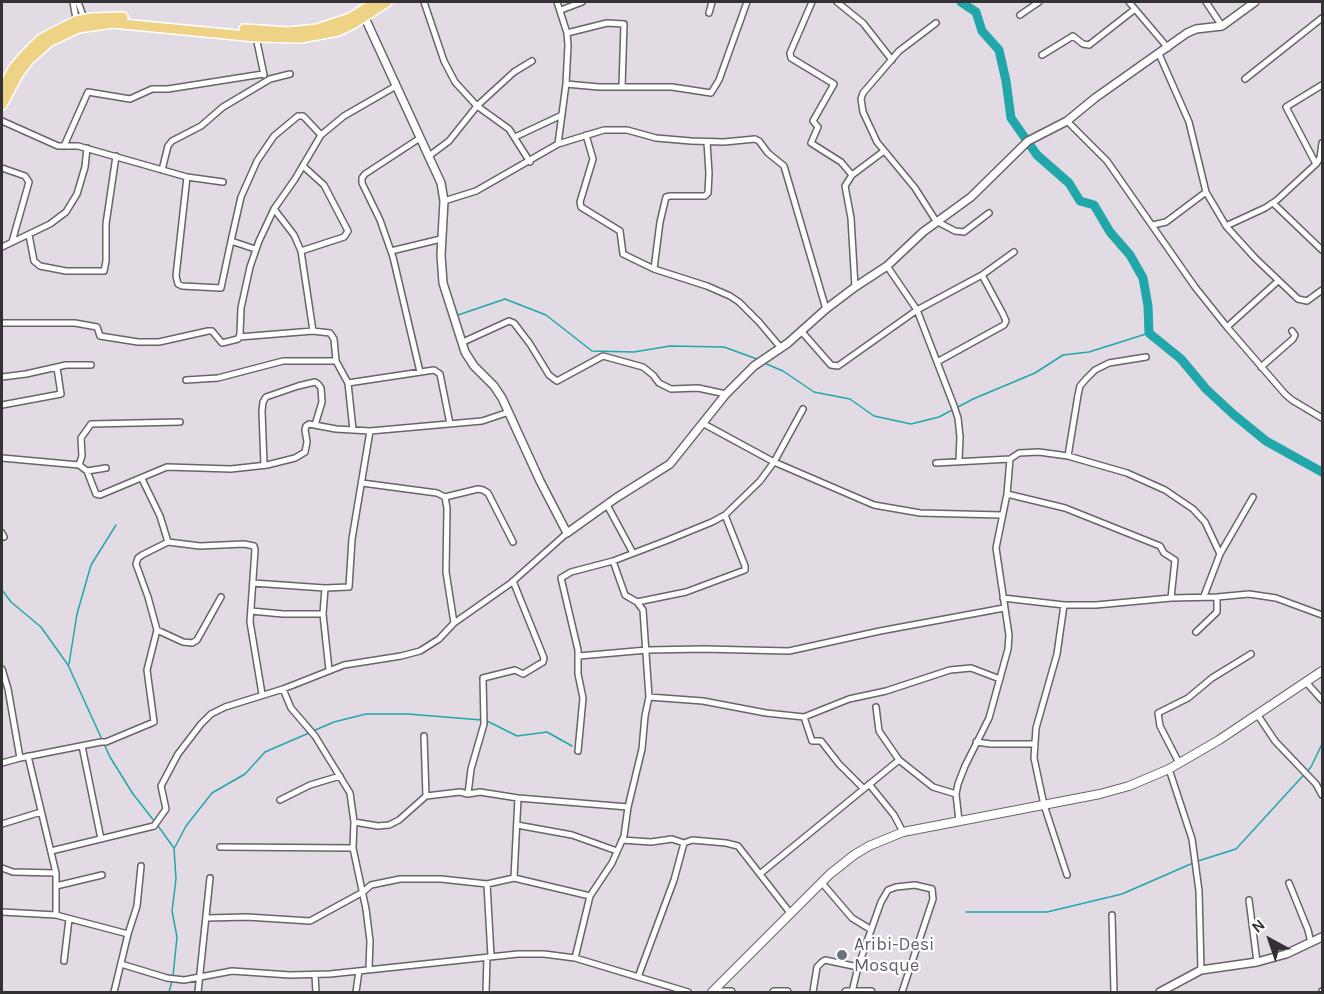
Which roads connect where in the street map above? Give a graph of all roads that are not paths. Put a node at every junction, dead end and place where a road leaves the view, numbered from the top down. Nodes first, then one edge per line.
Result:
1 (73, 2) edge
2 (78, 2) edge
3 (376, 2) edge
4 (387, 2) edge
5 (424, 2) edge
6 (557, 2) edge
7 (582, 2) edge
8 (712, 2) edge
9 (747, 2) edge
10 (812, 2) edge
11 (837, 2) edge
12 (1039, 2) edge
13 (1129, 2) edge
14 (1206, 2) edge
15 (1255, 2) edge
16 (1135, 9) junction
17 (561, 10) junction
18 (709, 13) dead end
19 (1020, 15) dead end
20 (365, 18) junction
21 (1323, 18) edge
22 (936, 23) dead end
23 (81, 24) junction
24 (1222, 26) junction
25 (567, 33) junction
26 (256, 37) junction
27 (1168, 48) junction
28 (1159, 54) junction
29 (1042, 56) dead end
30 (892, 60) junction
31 (532, 61) dead end
32 (263, 74) junction
33 (290, 74) dead end
34 (270, 79) junction
35 (1245, 79) dead end
36 (566, 84) junction
37 (1323, 85) edge
38 (396, 86) junction
39 (622, 87) junction
40 (2, 90) edge
41 (2, 105) edge
42 (477, 106) junction
43 (562, 115) junction
44 (2, 121) edge
45 (1067, 121) junction
46 (321, 135) junction
47 (586, 135) junction
48 (515, 137) junction
49 (420, 138) junction
50 (707, 142) junction
51 (1323, 143) edge
52 (558, 144) junction
53 (64, 146) junction
54 (87, 148) junction
55 (884, 151) junction
56 (116, 156) junction
57 (429, 156) junction
58 (530, 162) junction
59 (1316, 164) junction
60 (303, 165) junction
61 (2, 168) edge
62 (162, 170) junction
63 (852, 175) junction
64 (187, 177) junction
65 (223, 182) dead end
66 (1206, 192) junction
67 (444, 201) junction
68 (1273, 202) junction
69 (274, 209) junction
70 (988, 213) dead end
71 (936, 221) junction
72 (1153, 225) junction
73 (1226, 226) junction
74 (29, 235) junction
75 (441, 239) junction
76 (231, 241) junction
77 (12, 242) junction
78 (2, 247) edge
79 (255, 249) junction
80 (1323, 250) edge
81 (301, 251) junction
82 (391, 251) junction
83 (1014, 252) dead end
84 (887, 267) junction
85 (654, 269) junction
86 (982, 275) junction
87 (1278, 281) junction
88 (855, 287) junction
89 (1323, 290) edge
90 (826, 309) junction
91 (917, 310) junction
92 (2, 323) edge
93 (1227, 327) junction
94 (313, 331) junction
95 (1292, 331) dead end
96 (802, 332) junction
97 (239, 338) junction
98 (463, 342) junction
99 (781, 348) junction
100 (1146, 357) dead end
101 (336, 361) junction
102 (937, 362) junction
103 (91, 364) dead end
104 (1261, 366) junction
105 (57, 368) junction
106 (420, 372) junction
107 (2, 377) edge
108 (186, 380) dead end
109 (348, 383) junction
110 (726, 394) junction
111 (2, 405) edge
112 (803, 409) dead end
113 (509, 412) junction
114 (1323, 418) edge
115 (180, 422) dead end
116 (450, 424) junction
117 (704, 424) junction
118 (315, 425) junction
119 (353, 430) junction
120 (370, 431) junction
121 (1068, 456) junction
122 (2, 458) edge
123 (1010, 459) junction
124 (959, 460) junction
125 (774, 462) junction
126 (936, 463) dead end
127 (79, 465) junction
128 (264, 465) junction
129 (106, 468) dead end
130 (87, 471) junction
131 (142, 479) junction
132 (362, 483) junction
133 (1006, 494) junction
134 (445, 497) junction
135 (1253, 497) dead end
136 (607, 505) junction
137 (724, 514) junction
138 (1001, 515) junction
139 (567, 533) junction
140 (168, 542) junction
141 (513, 542) dead end
142 (633, 554) junction
143 (1220, 554) junction
144 (612, 561) junction
145 (513, 581) junction
146 (253, 583) junction
147 (325, 588) junction
148 (1204, 596) junction
149 (221, 597) dead end
150 (1216, 597) junction
151 (1003, 598) junction
152 (1171, 598) junction
153 (637, 602) junction
154 (1064, 605) junction
155 (1004, 608) junction
156 (251, 611) junction
157 (323, 614) junction
158 (1323, 615) edge
159 (454, 623) junction
160 (157, 630) junction
161 (1196, 632) dead end
162 (647, 650) junction
163 (1251, 654) dead end
164 (579, 656) junction
165 (2, 669) edge
166 (329, 670) junction
167 (1323, 671) edge
168 (1000, 679) junction
169 (1306, 682) junction
170 (283, 689) junction
171 (262, 694) junction
172 (649, 697) junction
173 (1323, 700) edge
174 (876, 707) dead end
175 (1257, 714) junction
176 (804, 717) junction
177 (424, 736) dead end
178 (976, 742) junction
179 (1034, 744) junction
180 (82, 746) junction
181 (578, 751) dead end
182 (28, 756) junction
183 (20, 758) junction
184 (899, 760) junction
185 (2, 763) edge
186 (1179, 763) junction
187 (1169, 769) junction
188 (340, 776) junction
189 (869, 784) junction
190 (864, 789) junction
191 (468, 794) junction
192 (956, 794) junction
193 (1323, 795) edge
194 (426, 796) junction
195 (518, 798) junction
196 (280, 800) dead end
197 (1044, 805) junction
198 (628, 807) junction
199 (41, 812) junction
200 (959, 821) junction
201 (354, 822) junction
202 (2, 824) edge
203 (517, 825) junction
204 (903, 832) junction
205 (101, 839) junction
206 (622, 840) junction
207 (684, 843) junction
208 (220, 847) dead end
209 (353, 848) junction
210 (51, 851) junction
211 (617, 851) junction
212 (141, 866) dead end
213 (2, 868) edge
214 (56, 873) junction
215 (760, 873) junction
216 (102, 875) dead end
217 (1067, 875) dead end
218 (210, 878) dead end
219 (514, 878) junction
220 (822, 883) junction
221 (1289, 883) dead end
222 (487, 884) junction
223 (56, 886) junction
224 (363, 892) junction
225 (590, 896) junction
226 (1249, 900) dead end
227 (2, 912) edge
228 (56, 915) junction
229 (792, 915) junction
230 (1112, 915) dead end
231 (207, 918) junction
232 (69, 919) junction
233 (870, 929) junction
234 (128, 934) junction
235 (1323, 937) edge
236 (1311, 944) junction
237 (489, 957) junction
238 (575, 958) junction
239 (64, 961) dead end
240 (1257, 962) junction
241 (121, 964) junction
242 (858, 968) junction
243 (369, 969) junction
244 (1201, 970) junction
245 (359, 971) junction
246 (315, 975) junction
247 (638, 977) junction
248 (198, 979) junction
249 (713, 992) edge
250 (852, 992) edge
251 (114, 993) edge
252 (198, 993) edge
253 (316, 993) edge
254 (356, 993) edge
255 (486, 993) edge
256 (688, 993) edge
257 (731, 993) edge
258 (774, 993) edge
259 (787, 993) edge
260 (813, 993) edge
261 (846, 993) edge
262 (871, 993) edge
263 (903, 993) edge
264 (1114, 993) edge
265 (1160, 993) edge

1 - 23 street
2 - 23 street
3 - 23 main road
4 - 20 main road
5 - 42 street
6 - 17 street
7 - 17 street
8 - 18 street
9 - 39 street
10 - 63 street
11 - 30 street
12 - 19 street
13 - 16 street
14 - 24 street
15 - 24 street
16 - 27 street
16 - 29 street
17 - 25 street
20 - 26 main road
20 - 38 street
21 - 35 street
22 - 30 street
23 - 26 main road
23 - 40 main road
23 - 41 main road
24 - 27 street
25 - 36 street
25 - 39 street
26 - 32 street
27 - 28 street
28 - 45 street
28 - 66 street
30 - 55 street
31 - 42 street
32 - 34 street
32 - 53 street
33 - 34 street
34 - 62 street
36 - 39 street
36 - 43 street
37 - 59 street
38 - 46 street
38 - 49 street
42 - 48 street
42 - 57 street
43 - 48 street
43 - 52 street
44 - 53 street
45 - 71 street
45 - 72 street
46 - 60 street
46 - 76 street
47 - 50 street
47 - 52 street
47 - 85 street
48 - 58 street
49 - 57 street
49 - 82 street
50 - 85 street
50 - 90 street
51 - 59 street
52 - 58 street
53 - 54 street
54 - 56 street
54 - 74 street
55 - 63 street
55 - 71 street
56 - 62 street
56 - 74 street
57 - 67 street
58 - 67 street
59 - 68 street
60 - 69 street
60 - 81 street
61 - 77 street
62 - 64 street
63 - 88 street
64 - 65 street
64 - 76 street
66 - 72 street
66 - 73 street
67 - 75 street
68 - 73 street
68 - 80 street
69 - 79 street
69 - 81 street
70 - 71 street
71 - 84 street
72 - 93 street
73 - 87 street
74 - 77 street
75 - 82 street
75 - 98 street
76 - 79 street
77 - 78 street
79 - 97 street
81 - 94 street
82 - 106 street
83 - 86 street
84 - 88 street
84 - 91 street
85 - 99 street
86 - 91 street
86 - 102 street
87 - 89 street
87 - 93 street
88 - 90 street
90 - 96 street
91 - 96 street
91 - 102 street
92 - 97 street
93 - 104 street
94 - 97 street
94 - 101 street
95 - 104 street
96 - 99 street
98 - 110 street
98 - 113 street
99 - 110 street
100 - 121 street
101 - 108 street
101 - 109 street
102 - 124 street
103 - 105 street
104 - 114 street
105 - 107 street
105 - 111 street
106 - 109 street
106 - 116 street
109 - 119 street
110 - 117 street
112 - 125 street
113 - 116 street
113 - 139 street
115 - 127 street
116 - 120 street
117 - 125 street
117 - 136 street
118 - 119 street
118 - 128 street
118 - 128 street
119 - 120 street
120 - 132 street
121 - 123 street
121 - 143 street
122 - 127 street
123 - 124 street
123 - 133 street
124 - 126 street
125 - 137 street
125 - 138 street
127 - 130 street
128 - 131 street
129 - 130 street
130 - 131 street
131 - 140 street
132 - 134 street
132 - 147 street
133 - 138 street
133 - 152 street
134 - 141 street
134 - 159 street
135 - 143 street
136 - 139 street
136 - 142 street
137 - 142 street
137 - 153 street
138 - 151 street
139 - 145 street
140 - 146 street
140 - 160 street
142 - 144 street
143 - 148 street
144 - 153 street
144 - 164 street
145 - 159 street
145 - 191 street
146 - 147 street
146 - 156 street
147 - 157 street
148 - 150 street
148 - 152 street
149 - 160 street
150 - 158 street
150 - 161 street
151 - 154 street
151 - 155 street
152 - 154 street
153 - 162 street
154 - 179 street
155 - 162 street
155 - 168 street
156 - 157 street
156 - 171 street
157 - 166 street
159 - 166 street
160 - 180 street
162 - 164 street
162 - 172 street
163 - 186 street
164 - 181 street
165 - 183 street
166 - 170 street
167 - 169 main road
168 - 176 street
168 - 178 street
169 - 173 street
169 - 175 main road
170 - 171 street
170 - 188 street
171 - 205 street
172 - 176 street
172 - 198 street
174 - 184 street
175 - 186 main road
175 - 193 street
176 - 190 street
177 - 194 street
178 - 179 street
178 - 192 street
179 - 197 street
180 - 182 street
180 - 205 street
182 - 183 street
182 - 199 street
183 - 185 street
184 - 189 street
184 - 192 street
186 - 187 main road
187 - 197 main road
187 - 244 street
188 - 196 street
188 - 201 street
189 - 190 street
189 - 204 street
190 - 215 street
191 - 194 street
191 - 195 street
192 - 200 street
194 - 201 street
195 - 198 street
195 - 203 street
197 - 200 main road
197 - 217 street
198 - 206 street
199 - 202 street
199 - 210 street
200 - 204 main road
201 - 209 street
203 - 211 street
203 - 219 street
204 - 220 main road
205 - 210 street
206 - 207 street
206 - 211 street
207 - 215 street
207 - 247 street
208 - 209 street
209 - 224 street
210 - 214 street
211 - 225 street
212 - 234 street
213 - 214 street
214 - 223 street
215 - 229 street
216 - 223 street
218 - 231 street
219 - 222 street
219 - 225 street
220 - 229 main road
220 - 233 street
221 - 236 street
222 - 224 street
222 - 237 street
223 - 228 street
224 - 231 street
224 - 243 street
225 - 238 street
226 - 240 street
227 - 228 street
228 - 232 street
229 - 249 main road
230 - 264 street
231 - 248 street
232 - 234 street
232 - 239 street
233 - 242 street
233 - 263 street
234 - 241 street
235 - 236 street
236 - 240 street
237 - 238 street
237 - 243 street
237 - 255 street
238 - 247 street
240 - 244 street
241 - 248 street
241 - 251 street
242 - 250 street
242 - 260 street
243 - 245 street
244 - 265 street
245 - 246 street
245 - 254 street
246 - 248 street
246 - 253 street
247 - 256 street
248 - 252 street
249 - 257 street
250 - 261 street
250 - 262 street
258 - 259 street

